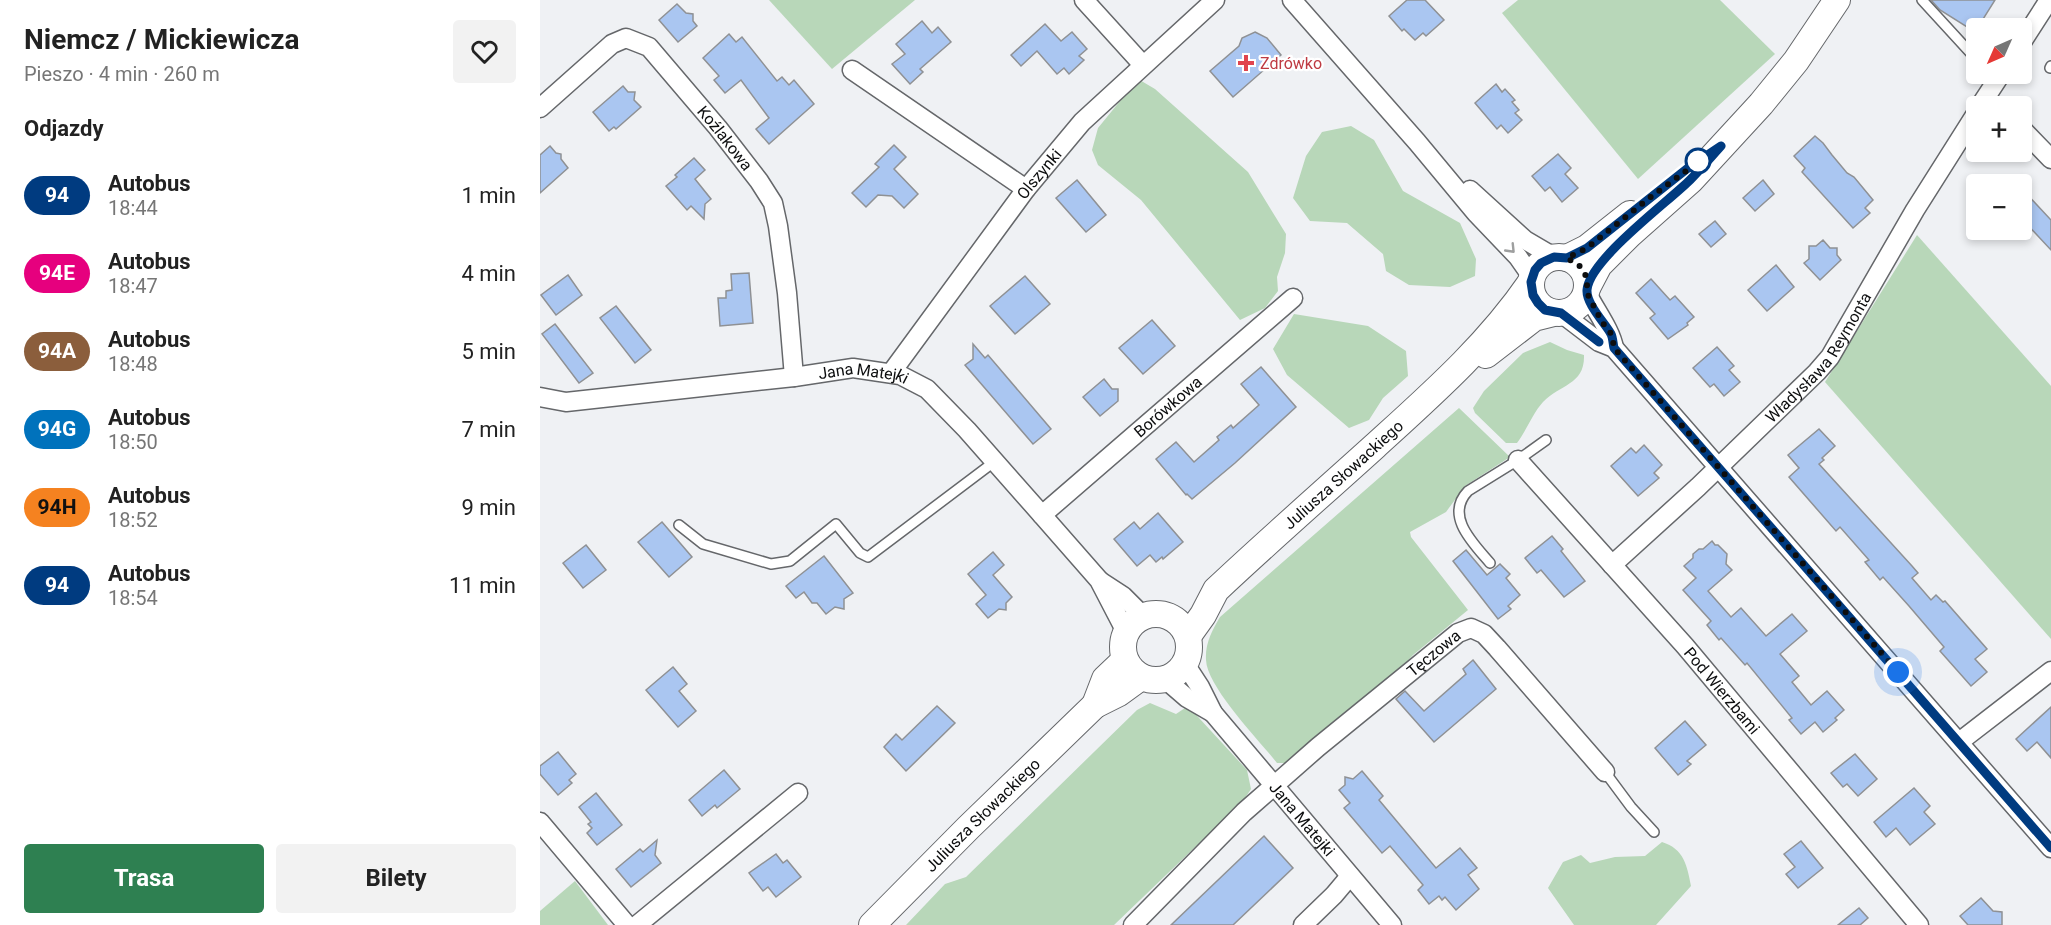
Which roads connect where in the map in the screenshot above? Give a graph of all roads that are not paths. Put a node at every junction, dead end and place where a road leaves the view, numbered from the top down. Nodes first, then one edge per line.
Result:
1 (1084, 0) edge
2 (1215, 0) edge
3 (1292, 0) edge
4 (1837, 0) edge
5 (1922, 0) edge
6 (2049, 0) edge
7 (2032, 26) edge
8 (1966, 48) edge
9 (1143, 65) junction
10 (852, 70) dead end
11 (540, 108) edge
12 (1966, 129) edge
13 (2032, 139) edge
14 (1417, 142) junction
15 (1721, 146) junction
16 (2051, 159) edge
17 (1026, 189) junction
18 (1560, 258) junction
19 (1532, 279) junction
20 (1587, 290) junction
21 (1293, 298) dead end
22 (1557, 313) junction
23 (1614, 348) junction
24 (891, 373) junction
25 (794, 377) junction
26 (1444, 384) junction
27 (540, 397) edge
28 (1546, 440) dead end
29 (1518, 460) junction
30 (994, 462) junction
31 (1719, 467) junction
32 (1042, 515) junction
33 (679, 525) dead end
34 (1490, 563) dead end
35 (1612, 565) junction
36 (1216, 590) junction
37 (1170, 616) junction
38 (1135, 624) junction
39 (1188, 636) junction
40 (1154, 670) junction
41 (2051, 670) edge
42 (1213, 713) junction
43 (1959, 742) junction
44 (1605, 772) joint
45 (1275, 785) junction
46 (798, 793) dead end
47 (540, 822) edge
48 (1654, 832) dead end
49 (2051, 848) edge
50 (1350, 876) junction
51 (627, 925) edge
52 (637, 925) edge
53 (872, 925) edge
54 (1133, 925) edge
55 (1303, 925) edge
56 (1392, 925) edge
57 (1919, 925) edge

1 - 9 street
2 - 9 street, Olszynki
3 - 14 street
4 - 15 street
5 - 8 lane
6 - 7 street
9 - 17 street, Olszynki
10 - 17 street
11 - 25 street, Koźlakowa
12 - 31 street, Władysława Reymonta
13 - 16 street
14 - 18 street
14 -> 19 street
15 - 18 street
15 - 20 street
17 - 24 street, Olszynki
18 - 19 street
18 - 20 street
19 - 22 street
19 - 26 street, Juliusza Słowackiego
20 - 22 street
20 - 23 street
21 - 32 street, Borówkowa
22 - 23 street
22 - 26 street, Juliusza Słowackiego
23 - 31 street
24 - 25 street, Jana Matejki
24 - 30 street, Jana Matejki
25 - 27 street, Jana Matejki
26 - 36 street, Juliusza Słowackiego
28 - 29 lane
29 - 34 lane
29 - 35 street, Pod Wierzbami
30 - 32 street, Jana Matejki
30 - 33 lane
31 - 35 street, Władysława Reymonta
31 - 43 street
32 - 38 street, Jana Matejki
35 - 57 street, Pod Wierzbami
36 - 37 street, Juliusza Słowackiego
36 - 39 street, Juliusza Słowackiego
37 - 38 street
37 - 39 street
38 - 40 street
39 - 40 street
40 - 42 street, Jana Matejki
40 - 42 street, Jana Matejki
40 - 53 street, Juliusza Słowackiego
41 - 43 street
42 - 45 street, Jana Matejki
43 - 49 street
44 - 45 street, Tęczowa
44 - 48 lane
45 - 50 street, Jana Matejki
45 - 54 street
46 - 52 street
47 - 51 street
50 - 55 street
50 - 56 street, Jana Matejki

